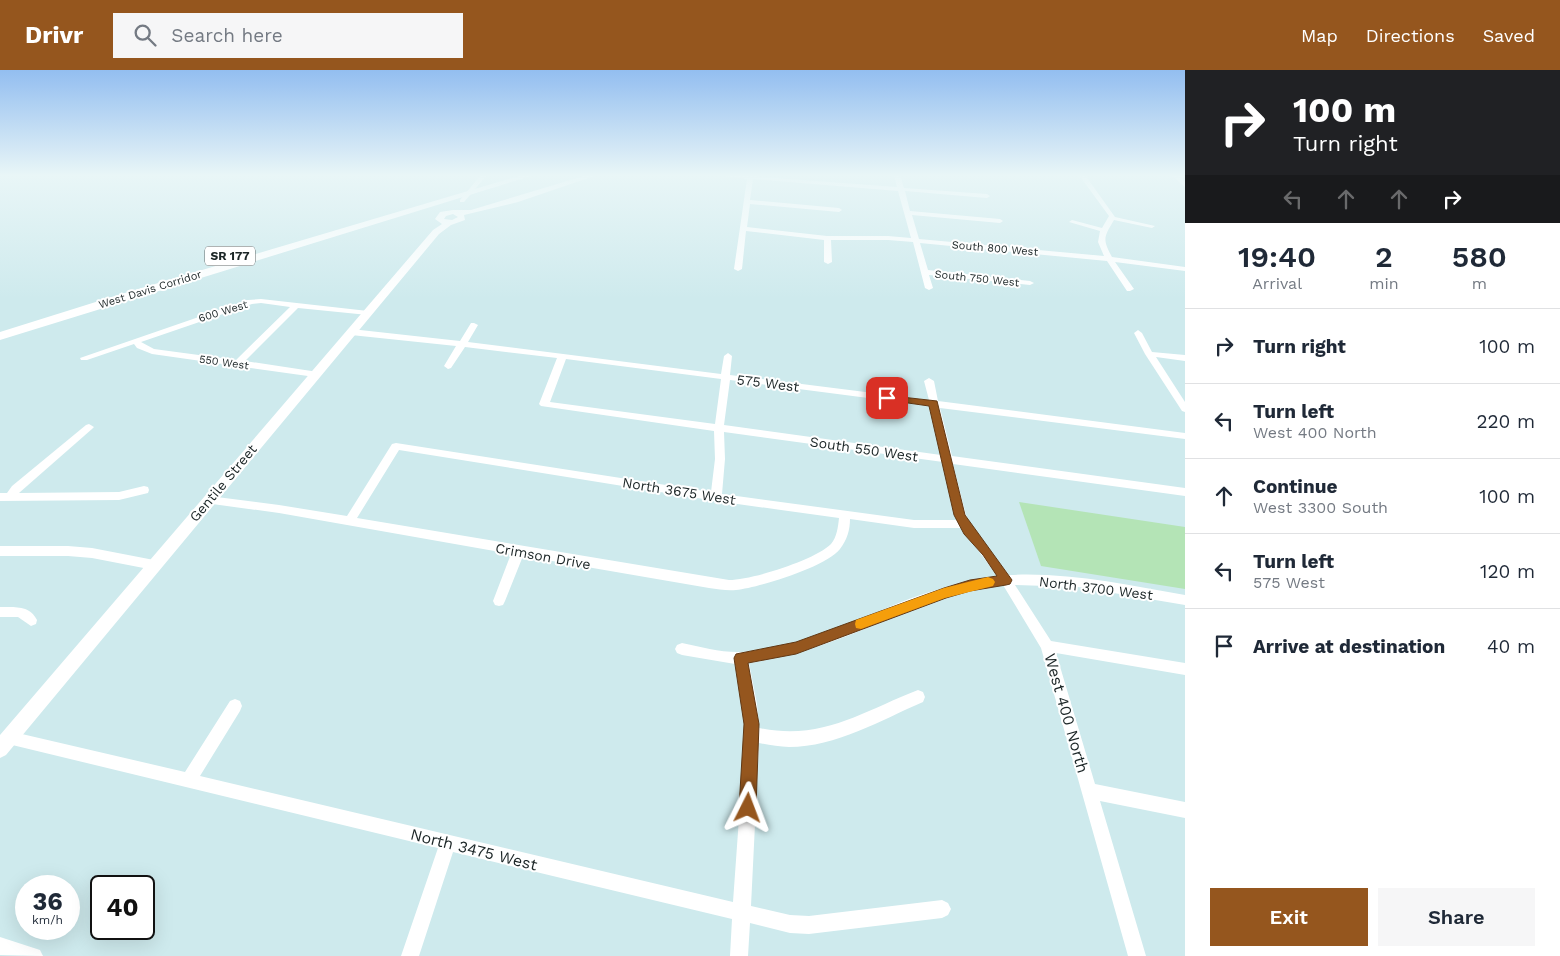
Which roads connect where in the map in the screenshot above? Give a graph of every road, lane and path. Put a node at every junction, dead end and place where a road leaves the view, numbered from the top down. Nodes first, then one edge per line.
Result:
1 (363, 216) edge
2 (393, 216) edge
3 (440, 216) edge
4 (458, 216) edge
5 (746, 216) edge
6 (910, 216) edge
7 (947, 216) edge
8 (1112, 218) joint
9 (439, 220) junction
10 (1000, 221) dead end
11 (450, 222) junction
12 (1072, 222) dead end
13 (1152, 226) dead end
14 (744, 229) junction
15 (1103, 230) junction
16 (436, 232) junction
17 (828, 238) junction
18 (915, 240) junction
19 (1110, 259) junction
20 (828, 262) dead end
21 (1185, 269) edge
22 (738, 270) dead end
23 (924, 272) junction
24 (1030, 283) dead end
25 (928, 288) dead end
26 (1130, 289) dead end
27 (296, 305) junction
28 (368, 313) junction
29 (474, 325) dead end
30 (0, 326) edge
31 (351, 332) junction
32 (1138, 333) dead end
33 (0, 336) edge
34 (136, 341) junction
35 (462, 344) junction
36 (1149, 354) junction
37 (728, 356) dead end
38 (562, 357) junction
39 (84, 358) dead end
40 (1185, 358) edge
41 (237, 364) junction
42 (448, 366) dead end
43 (315, 374) junction
44 (725, 377) junction
45 (928, 381) dead end
46 (934, 403) junction
47 (1185, 408) edge
48 (89, 427) dead end
49 (719, 429) junction
50 (1185, 436) edge
51 (945, 460) junction
52 (144, 490) dead end
53 (1185, 492) edge
54 (5, 497) edge
55 (716, 497) junction
56 (209, 500) junction
57 (844, 514) junction
58 (349, 522) junction
59 (964, 524) junction
60 (0, 551) edge
61 (518, 552) junction
62 (154, 565) junction
63 (1006, 580) junction
64 (1185, 600) edge
65 (499, 601) dead end
66 (0, 612) edge
67 (31, 620) dead end
68 (1047, 646) junction
69 (682, 649) dead end
70 (741, 658) junction
71 (1185, 669) edge
72 (918, 697) dead end
73 (235, 706) dead end
74 (752, 734) junction
75 (5, 743) edge
76 (189, 780) junction
77 (1090, 791) junction
78 (1185, 810) edge
79 (448, 842) junction
80 (942, 909) dead end
81 (742, 914) junction
82 (0, 946) edge
83 (34, 956) edge
84 (410, 956) edge
85 (739, 956) edge
86 (1137, 956) edge

1 - 30 highway, West Davis Corridor / SR 177
2 - 33 highway, West Davis Corridor / SR 177
3 - 9 main road
4 - 11 main road
5 - 14 street
6 - 18 street
7 - 10 street
8 - 13 street
8 - 15 street
9 - 11 main road
9 - 16 main road
11 - 16 main road, Gentile Street
12 - 15 street
14 - 17 street, South 800 West
14 - 22 street
15 - 19 street
16 - 28 main road, Gentile Street
17 - 18 street, South 800 West
17 - 20 street
18 - 19 street, South 800 West
18 - 23 street
19 - 21 street, South 800 West
19 - 26 street
23 - 24 street, South 750 West
23 - 25 street
27 - 28 street, 600 West
27 - 34 street, 600 West
27 - 41 street
28 - 31 main road, Gentile Street
29 - 35 street
31 - 35 street, 575 West
31 - 43 main road, Gentile Street
32 - 36 street
34 - 39 street, 600 West
34 - 41 street, 550 West
35 - 38 street, 575 West
35 - 42 street
36 - 40 street
36 - 47 street
37 - 44 street
38 - 44 street, 575 West
38 - 49 street, South 550 West
41 - 43 street, 550 West
43 - 56 main road, Gentile Street
44 - 46 street, 575 West
44 - 49 street
45 - 46 street, West 400 North
46 - 50 street, 575 West
46 - 51 street, West 400 North
48 - 54 street
49 - 51 street, South 550 West
49 - 55 street
51 - 53 street, South 550 West
51 - 59 street, West 400 North
52 - 54 street
55 - 57 street, North 3675 West
55 - 58 street, North 3675 West
56 - 58 street, Crimson Drive
56 - 62 main road, Gentile Street
57 - 59 street, North 3675 West
57 - 61 street, Crimson Drive
58 - 61 street, Crimson Drive
59 - 63 street, West 400 North
60 - 62 street
61 - 65 street
62 - 75 main road, Gentile Street
63 - 64 street, North 3700 West
63 - 68 street, West 400 North
63 - 70 street, North 3700 West
66 - 67 street
68 - 71 street
68 - 77 street, West 400 North
69 - 70 street, North 3700 West
70 - 74 street
72 - 74 street
73 - 76 street
74 - 81 street
75 - 76 street, North 3475 West
76 - 79 street, North 3475 West
77 - 78 street
77 - 86 street, West 400 North
79 - 81 street, North 3475 West
79 - 84 street
80 - 81 street, North 3475 West
81 - 85 street
82 - 83 street

